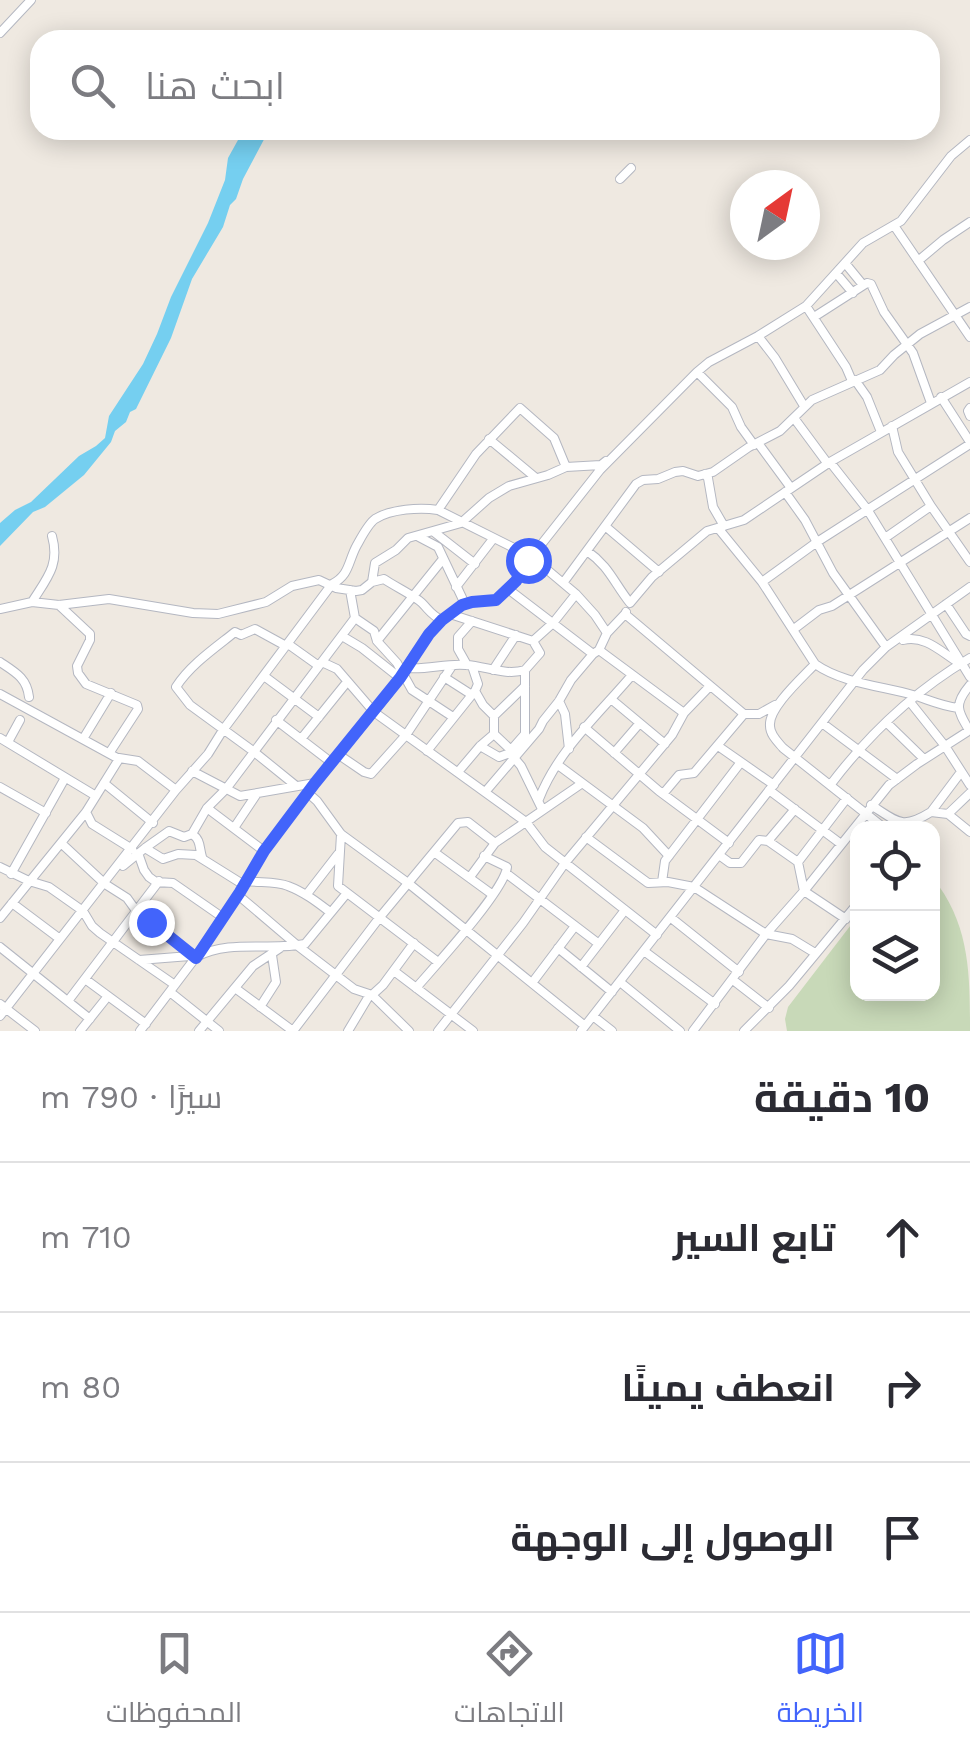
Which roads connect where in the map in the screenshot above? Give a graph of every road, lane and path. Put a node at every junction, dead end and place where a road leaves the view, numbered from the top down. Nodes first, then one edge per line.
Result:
1 (31, 0) edge
2 (0, 33) edge
3 (970, 140) edge
4 (966, 149) edge
5 (631, 168) dead end
6 (620, 179) dead end
7 (969, 225) edge
8 (895, 226) junction
9 (918, 261) junction
10 (845, 263) junction
11 (836, 273) junction
12 (863, 285) junction
13 (852, 292) junction
14 (806, 306) junction
15 (970, 307) edge
16 (953, 315) junction
17 (814, 317) junction
18 (758, 336) junction
19 (970, 337) edge
20 (907, 344) junction
21 (697, 372) junction
22 (854, 381) junction
23 (970, 382) edge
24 (942, 397) junction
25 (931, 403) junction
26 (804, 406) junction
27 (970, 408) edge
28 (970, 416) edge
29 (794, 418) junction
30 (892, 426) junction
31 (882, 432) junction
32 (490, 439) junction
33 (970, 443) edge
34 (756, 444) junction
35 (614, 456) junction
36 (829, 463) junction
37 (566, 466) junction
38 (704, 474) junction
39 (536, 478) junction
40 (916, 480) junction
41 (788, 490) junction
42 (931, 506) junction
43 (438, 510) junction
44 (868, 510) junction
45 (970, 518) edge
46 (461, 523) junction
47 (605, 526) junction
48 (721, 527) junction
49 (434, 532) junction
50 (951, 532) junction
51 (52, 536) dead end
52 (418, 536) junction
53 (885, 538) junction
54 (494, 539) junction
55 (817, 542) junction
56 (587, 551) junction
57 (532, 556) junction
58 (443, 560) junction
59 (970, 562) edge
60 (475, 564) junction
61 (902, 564) junction
62 (658, 572) junction
63 (372, 582) junction
64 (762, 582) junction
65 (564, 583) junction
66 (332, 584) junction
67 (456, 587) junction
68 (508, 589) junction
69 (966, 589) edge
70 (350, 590) junction
71 (576, 594) junction
72 (850, 594) junction
73 (413, 597) junction
74 (32, 602) junction
75 (970, 602) edge
76 (630, 603) junction
77 (465, 604) junction
78 (946, 604) junction
79 (60, 605) junction
80 (0, 609) edge
81 (228, 612) junction
82 (450, 614) junction
83 (625, 614) junction
84 (930, 615) junction
85 (355, 618) junction
86 (956, 619) junction
87 (442, 620) junction
88 (472, 621) junction
89 (553, 623) junction
90 (794, 629) junction
91 (940, 630) junction
92 (235, 632) junction
93 (607, 633) junction
94 (516, 635) junction
95 (342, 636) junction
96 (376, 636) junction
97 (970, 636) edge
98 (533, 641) junction
99 (287, 645) junction
100 (886, 647) junction
101 (362, 648) junction
102 (596, 652) junction
103 (970, 658) edge
104 (0, 662) edge
105 (324, 663) junction
106 (815, 664) junction
107 (960, 664) junction
108 (470, 665) junction
109 (452, 666) junction
110 (493, 670) junction
111 (525, 670) junction
112 (403, 674) junction
113 (632, 675) junction
114 (264, 676) junction
115 (444, 677) junction
116 (970, 677) edge
117 (855, 680) junction
118 (347, 682) junction
119 (970, 685) edge
120 (526, 686) junction
121 (710, 686) junction
122 (111, 693) junction
123 (474, 693) junction
124 (0, 694) edge
125 (29, 696) dead end
126 (293, 698) junction
127 (612, 698) junction
128 (913, 699) junction
129 (559, 701) junction
130 (428, 702) junction
131 (779, 703) junction
132 (958, 708) junction
133 (374, 712) junction
134 (684, 712) junction
135 (744, 714) junction
136 (494, 716) junction
137 (524, 716) junction
138 (319, 717) junction
139 (453, 717) junction
140 (20, 720) dead end
141 (276, 720) junction
142 (822, 723) junction
143 (886, 723) junction
144 (639, 724) junction
145 (540, 727) junction
146 (584, 727) junction
147 (223, 730) junction
148 (970, 730) edge
149 (494, 734) junction
150 (406, 735) junction
151 (528, 736) junction
152 (84, 739) junction
153 (301, 739) junction
154 (4, 740) edge
155 (665, 744) junction
156 (480, 746) junction
157 (718, 746) junction
158 (944, 746) junction
159 (569, 750) junction
160 (253, 751) junction
161 (428, 751) junction
162 (857, 751) junction
163 (110, 752) junction
164 (512, 753) junction
165 (614, 754) junction
166 (119, 758) junction
167 (795, 758) junction
168 (336, 759) junction
169 (924, 759) junction
170 (741, 762) junction
171 (558, 765) junction
172 (192, 771) junction
173 (458, 772) junction
174 (961, 772) junction
175 (638, 774) junction
176 (65, 778) junction
177 (897, 780) junction
178 (315, 783) junction
179 (104, 784) junction
180 (581, 784) junction
181 (832, 784) junction
182 (970, 785) edge
183 (296, 786) junction
184 (0, 787) edge
185 (772, 787) junction
186 (226, 789) junction
187 (176, 790) junction
188 (486, 790) junction
189 (308, 793) junction
190 (662, 794) junction
191 (256, 795) junction
192 (96, 796) junction
193 (969, 796) edge
194 (848, 798) junction
195 (539, 799) junction
196 (613, 804) junction
197 (207, 808) junction
198 (794, 809) junction
199 (868, 809) junction
200 (542, 810) junction
201 (46, 812) junction
202 (86, 812) junction
203 (930, 812) junction
204 (948, 814) junction
205 (696, 819) junction
206 (878, 821) edge
207 (895, 821) edge
208 (918, 821) edge
209 (153, 822) junction
210 (526, 822) junction
211 (234, 828) junction
212 (823, 829) junction
213 (970, 832) edge
214 (192, 834) junction
215 (341, 834) junction
216 (586, 837) junction
217 (768, 841) junction
218 (61, 843) junction
219 (495, 843) junction
220 (729, 843) junction
221 (841, 844) junction
222 (138, 850) junction
223 (264, 851) junction
224 (434, 852) junction
225 (339, 853) junction
226 (719, 855) junction
227 (484, 856) junction
228 (669, 856) junction
229 (202, 857) junction
230 (798, 862) junction
231 (566, 863) junction
232 (0, 868) edge
233 (11, 874) junction
234 (506, 874) junction
235 (470, 877) junction
236 (29, 881) junction
237 (159, 881) junction
238 (662, 882) junction
239 (245, 883) junction
240 (408, 883) junction
241 (105, 884) junction
242 (694, 887) junction
243 (804, 890) junction
244 (346, 893) junction
245 (307, 894) junction
246 (493, 895) junction
247 (238, 896) junction
248 (540, 900) junction
249 (12, 902) junction
250 (625, 910) junction
251 (83, 911) junction
252 (852, 911) edge
253 (138, 912) junction
254 (330, 912) junction
255 (222, 917) junction
256 (380, 917) junction
257 (670, 917) junction
258 (0, 918) edge
259 (846, 919) junction
260 (575, 926) junction
261 (465, 929) junction
262 (766, 934) junction
263 (657, 935) junction
264 (60, 939) junction
265 (114, 942) junction
266 (414, 943) junction
267 (599, 944) junction
268 (298, 946) junction
269 (0, 947) edge
270 (280, 948) junction
271 (558, 948) junction
272 (644, 951) junction
273 (815, 953) junction
274 (272, 955) junction
275 (498, 955) junction
276 (196, 958) junction
277 (139, 960) junction
278 (438, 962) junction
279 (582, 967) junction
280 (394, 970) junction
281 (32, 974) junction
282 (336, 974) junction
283 (736, 976) junction
284 (85, 979) junction
285 (532, 982) junction
286 (620, 982) junction
287 (172, 988) junction
288 (235, 988) junction
289 (416, 988) junction
290 (612, 992) junction
291 (108, 996) junction
292 (371, 996) junction
293 (68, 1001) junction
294 (714, 1004) junction
295 (260, 1007) junction
296 (769, 1008) junction
297 (2, 1010) edge
298 (451, 1015) junction
299 (593, 1016) junction
300 (90, 1019) junction
301 (207, 1021) junction
302 (143, 1028) edge
303 (583, 1028) edge
304 (747, 1030) edge
305 (35, 1031) edge
306 (80, 1031) edge
307 (199, 1031) edge
308 (220, 1031) edge
309 (293, 1031) edge
310 (348, 1031) edge
311 (409, 1031) edge
312 (438, 1031) edge
313 (473, 1031) edge
314 (612, 1031) edge
315 (680, 1031) edge
316 (694, 1031) edge

1 - 2 street
3 - 4 street
4 - 8 street
5 - 6 street
7 - 9 street
8 - 9 street
8 - 10 street
9 - 16 street
10 - 11 street
10 - 12 street
11 - 13 street
11 - 14 street
12 - 13 street
12 - 20 street
13 - 17 street
14 - 17 street
14 - 18 street
15 - 16 street
16 - 19 street
16 - 20 street
17 - 22 street
18 - 21 street
18 - 26 street
20 - 22 street
20 - 25 street
21 - 34 street
21 - 35 street
22 - 26 street
22 - 31 street
23 - 24 street
24 - 25 street
24 - 33 street
25 - 30 street
26 - 29 street
27 - 28 street
29 - 34 street
29 - 36 street
30 - 31 street
30 - 40 street
31 - 36 street
32 - 37 street
32 - 39 street
32 - 43 street
33 - 40 street
34 - 38 street
34 - 41 street
35 - 37 street
35 - 57 street
36 - 41 street
36 - 44 street
37 - 39 street
38 - 47 street
38 - 48 street
39 - 46 street
40 - 42 street
40 - 44 street
41 - 48 street
41 - 55 street
42 - 50 street
42 - 53 street
43 - 46 street
43 - 66 street
44 - 53 street
44 - 55 street
45 - 50 street
46 - 49 street
46 - 54 street
47 - 56 street
47 - 62 street
48 - 62 street
48 - 64 street
49 - 52 street
49 - 60 street
50 - 59 street
50 - 61 street
51 - 74 street
52 - 58 street
52 - 63 street
53 - 61 street
54 - 57 street
54 - 60 street
55 - 64 street
55 - 72 street
56 - 65 street
56 - 76 street
57 - 65 street
57 - 68 street
58 - 67 street
58 - 73 street
60 - 67 street
61 - 72 street
61 - 84 street
62 - 76 street
63 - 70 street
63 - 73 street
64 - 90 street
65 - 71 street
66 - 70 street
66 - 81 street
66 - 99 street
67 - 77 street
68 - 77 street
68 - 89 street
69 - 75 street
69 - 78 street
70 - 85 street
71 - 89 street
71 - 93 street
72 - 90 street
72 - 100 street
73 - 87 street
73 - 96 street
74 - 79 street
74 - 80 street
76 - 83 street
77 - 82 street
78 - 84 street
78 - 86 street
79 - 81 street
79 - 122 street
81 - 92 street
82 - 87 street
82 - 88 street
83 - 93 street
83 - 121 street
84 - 91 street
84 - 100 street
85 - 95 street
85 - 96 street
86 - 91 street
86 - 97 street
87 - 112 street
88 - 94 street
88 - 108 street
89 - 98 street
89 - 102 street
90 - 106 street
91 - 107 street
92 - 99 street
92 - 147 street
93 - 102 street
94 - 98 street
94 - 110 street
95 - 101 street
95 - 105 street
96 - 101 street
96 - 112 street
98 - 111 street
99 - 105 street
99 - 114 street
100 - 107 street
100 - 117 street
101 - 112 street
102 - 113 street
102 - 129 street
103 - 107 street
104 - 125 street
105 - 118 street
105 - 126 street
106 - 117 street
106 - 131 street
107 - 116 street
107 - 128 street
108 - 109 street
108 - 110 street
108 - 123 street
109 - 112 street
109 - 115 street
110 - 111 street
111 - 120 street
112 - 130 street
112 - 133 street
113 - 127 street
113 - 134 street
114 - 126 street
114 - 147 street
115 - 123 street
115 - 130 street
117 - 128 street
117 - 142 street
118 - 133 street
118 - 138 street
119 - 132 street
120 - 136 street
120 - 137 street
121 - 134 street
121 - 135 street
122 - 152 street
122 - 163 street
123 - 136 street
123 - 139 street
124 - 152 street
126 - 138 street
126 - 141 street
127 - 144 street
127 - 146 street
128 - 132 street
128 - 143 street
128 - 158 street
129 - 145 street
129 - 159 street
130 - 139 street
130 - 150 street
131 - 135 street
131 - 167 street
132 - 148 street
133 - 150 street
133 - 168 street
134 - 155 street
135 - 157 street
136 - 149 street
137 - 145 street
137 - 151 street
138 - 153 street
139 - 161 street
140 - 154 street
141 - 153 street
141 - 160 street
142 - 162 street
142 - 167 street
143 - 162 street
143 - 169 street
144 - 155 street
144 - 165 street
145 - 151 street
146 - 159 street
146 - 165 street
147 - 160 street
147 - 172 street
148 - 158 street
149 - 156 street
149 - 164 street
150 - 161 street
150 - 168 street
151 - 164 street
152 - 163 street
153 - 168 street
154 - 176 street
155 - 175 street
156 - 164 street
156 - 173 street
157 - 170 street
157 - 190 street
158 - 169 street
158 - 174 street
159 - 171 street
160 - 183 street
160 - 186 street
161 - 173 street
162 - 177 street
162 - 181 street
163 - 166 street
164 - 188 street
164 - 195 street
165 - 175 street
166 - 179 street
166 - 187 street
167 - 181 street
167 - 185 street
168 - 178 street
169 - 177 street
170 - 185 street
170 - 205 street
171 - 180 street
171 - 195 street
172 - 186 street
172 - 187 street
173 - 188 street
174 - 182 street
174 - 203 street
175 - 190 street
175 - 196 street
176 - 192 street
176 - 201 street
177 - 199 street
178 - 183 street
178 - 189 street
179 - 192 street
179 - 209 street
180 - 196 street
180 - 200 street
181 - 194 street
183 - 191 street
184 - 201 street
185 - 198 street
185 - 220 street
186 - 191 street
186 - 197 street
187 - 209 street
188 - 210 street
189 - 215 street
189 - 223 street
190 - 205 street
191 - 211 street
192 - 202 street
193 - 204 street
194 - 199 street
194 - 212 street
195 - 200 street
196 - 216 street
196 - 228 street
197 - 211 street
197 - 214 street
198 - 212 street
198 - 217 street
199 - 206 street
199 - 207 street
199 - 221 street
200 - 210 street
201 - 233 street
202 - 218 street
202 - 222 street
203 - 204 street
203 - 208 street
204 - 213 street
205 - 220 street
205 - 228 street
209 - 222 street
210 - 219 street
210 - 231 street
211 - 223 street
212 - 221 street
212 - 230 street
214 - 222 street
214 - 229 street
215 - 225 street
215 - 240 street
216 - 231 street
216 - 238 street
217 - 226 street
217 - 230 street
218 - 236 street
218 - 241 street
219 - 224 street
219 - 227 street
220 - 226 street
221 - 243 street
222 - 229 street
222 - 237 street
222 - 241 street
223 - 239 street
224 - 235 street
224 - 240 street
225 - 244 street
225 - 245 street
226 - 242 street
227 - 234 street
227 - 235 street
228 - 238 street
229 - 239 street
230 - 243 street
231 - 248 street
231 - 250 street
232 - 233 street
233 - 236 street
234 - 246 street
234 - 248 street
235 - 246 street
236 - 249 street
236 - 251 street
237 - 253 street
237 - 255 street
238 - 242 street
239 - 245 street
239 - 247 street
240 - 256 street
240 - 261 street
241 - 251 street
241 - 253 street
242 - 257 street
242 - 262 street
243 - 259 street
243 - 262 street
244 - 254 street
244 - 256 street
245 - 254 street
246 - 261 street
247 - 255 street
247 - 268 street
248 - 260 street
248 - 275 street
249 - 258 street
249 - 264 street
250 - 263 street
250 - 267 street
251 - 264 street
251 - 265 street
252 - 259 street
253 - 265 street
253 - 276 street
254 - 268 street
255 - 276 street
256 - 266 street
256 - 282 street
257 - 263 street
257 - 283 street
259 - 273 street
260 - 267 street
260 - 271 street
261 - 275 street
261 - 278 street
262 - 273 street
262 - 283 street
263 - 272 street
264 - 281 street
265 - 277 street
265 - 284 street
266 - 278 street
266 - 280 street
267 - 279 street
268 - 270 street
268 - 282 street
269 - 281 street
270 - 274 street
270 - 276 street
271 - 279 street
271 - 285 street
272 - 286 street
272 - 294 street
273 - 296 street
274 - 288 street
274 - 295 street
275 - 285 street
275 - 298 street
276 - 277 street
276 - 287 street
277 - 287 street
278 - 289 street
279 - 290 street
280 - 289 street
280 - 292 street
281 - 293 street
281 - 297 street
282 - 292 street
282 - 309 street
283 - 294 street
283 - 296 street
284 - 291 street
284 - 293 street
285 - 303 street
286 - 290 street
286 - 315 street
287 - 301 street
287 - 302 street
288 - 295 street
288 - 301 street
289 - 298 street
290 - 299 street
291 - 300 street
291 - 302 street
292 - 310 street
292 - 311 street
293 - 300 street
294 - 316 street
295 - 309 street
296 - 304 street
297 - 305 street
298 - 312 street
298 - 313 street
299 - 303 street
299 - 314 street
300 - 306 street
301 - 307 street
301 - 308 street

